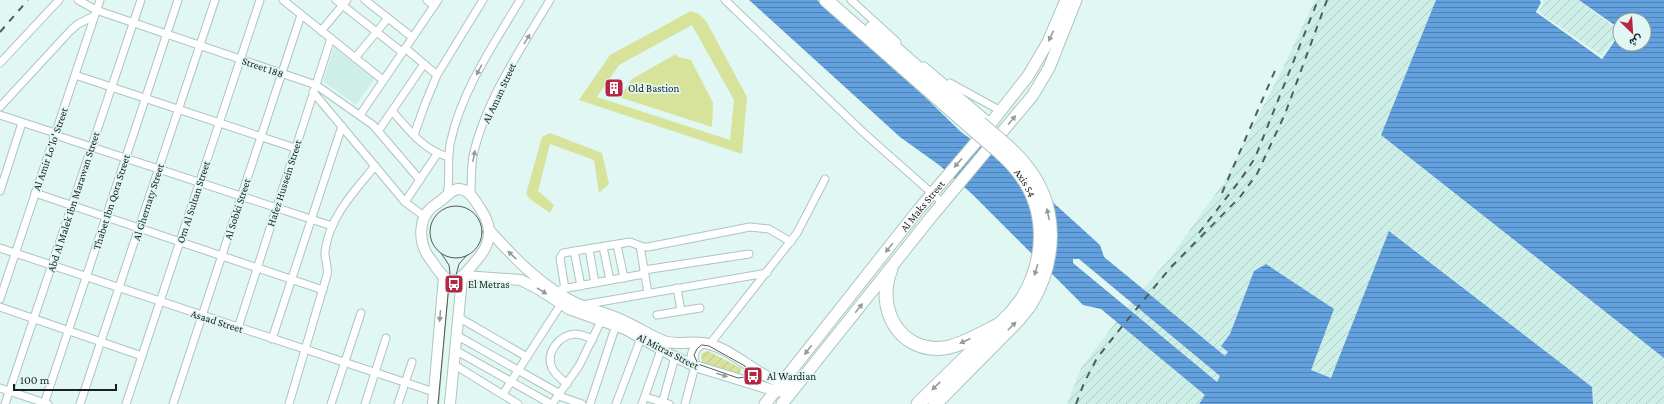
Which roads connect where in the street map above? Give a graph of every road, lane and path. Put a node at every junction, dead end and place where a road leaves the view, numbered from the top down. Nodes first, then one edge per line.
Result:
1 (60, 0) edge
2 (78, 0) edge
3 (100, 0) edge
4 (141, 0) edge
5 (178, 0) edge
6 (215, 0) edge
7 (260, 0) edge
8 (283, 0) edge
9 (336, 0) edge
10 (365, 0) edge
11 (427, 0) edge
12 (483, 0) edge
13 (520, 0) edge
14 (550, 0) edge
15 (725, 0) edge
16 (826, 0) edge
17 (839, 0) edge
18 (851, 0) edge
19 (1066, 0) edge
20 (1076, 0) edge
21 (345, 3) edge
22 (436, 3) edge
23 (95, 13) junction
24 (301, 15) junction
25 (388, 18) junction
26 (133, 22) junction
27 (321, 31) junction
28 (376, 32) junction
29 (167, 34) junction
30 (412, 37) junction
31 (331, 38) junction
32 (200, 45) junction
33 (403, 50) junction
34 (355, 58) junction
35 (240, 59) junction
36 (0, 63) edge
37 (424, 64) junction
38 (282, 74) junction
39 (75, 75) junction
40 (437, 75) junction
41 (936, 75) junction
42 (383, 80) junction
43 (111, 87) junction
44 (315, 89) junction
45 (146, 98) junction
46 (0, 107) edge
47 (178, 109) junction
48 (392, 111) junction
49 (1000, 111) junction
50 (0, 115) edge
51 (360, 115) junction
52 (22, 123) junction
53 (219, 123) junction
54 (342, 126) junction
55 (379, 130) junction
56 (980, 130) junction
57 (55, 134) junction
58 (261, 136) junction
59 (414, 136) junction
60 (92, 147) junction
61 (295, 148) junction
62 (437, 154) junction
63 (448, 157) junction
64 (126, 158) junction
65 (375, 166) junction
66 (158, 170) junction
67 (826, 179) dead end
68 (420, 180) junction
69 (199, 183) junction
70 (0, 191) edge
71 (932, 193) junction
72 (35, 194) junction
73 (447, 195) junction
74 (471, 195) junction
75 (241, 196) junction
76 (405, 202) junction
77 (943, 203) junction
78 (72, 206) junction
79 (276, 208) junction
80 (425, 217) junction
81 (106, 218) junction
82 (311, 220) junction
83 (332, 226) junction
84 (139, 229) junction
85 (490, 231) junction
86 (180, 242) junction
87 (791, 242) junction
88 (616, 245) junction
89 (640, 246) junction
90 (603, 247) junction
91 (0, 248) edge
92 (589, 249) junction
93 (574, 251) junction
94 (15, 253) junction
95 (749, 254) dead end
96 (221, 256) junction
97 (52, 266) junction
98 (257, 268) junction
99 (891, 269) junction
100 (644, 272) junction
101 (767, 272) junction
102 (532, 273) junction
103 (86, 277) junction
104 (444, 277) junction
105 (462, 277) junction
106 (624, 278) junction
107 (292, 280) junction
108 (610, 280) junction
109 (527, 282) junction
110 (595, 283) junction
111 (581, 286) junction
112 (119, 288) junction
113 (677, 288) junction
114 (560, 289) junction
115 (323, 290) junction
116 (648, 293) junction
117 (0, 299) edge
118 (160, 302) junction
119 (1026, 302) junction
120 (561, 304) junction
121 (582, 305) junction
122 (0, 307) edge
123 (700, 308) dead end
124 (681, 311) junction
125 (361, 313) dead end
126 (657, 315) dead end
127 (202, 316) junction
128 (458, 317) junction
129 (34, 319) junction
130 (831, 319) junction
131 (601, 321) junction
132 (1000, 324) junction
133 (616, 325) junction
134 (238, 328) junction
135 (843, 328) junction
136 (68, 331) junction
137 (456, 335) junction
138 (386, 338) dead end
139 (640, 338) junction
140 (272, 339) junction
141 (593, 339) junction
142 (101, 342) junction
143 (706, 344) junction
144 (305, 350) junction
145 (455, 350) junction
146 (661, 350) junction
147 (142, 356) junction
148 (527, 357) junction
149 (675, 357) junction
150 (412, 362) dead end
151 (344, 363) junction
152 (453, 364) junction
153 (695, 366) junction
154 (518, 370) junction
155 (375, 373) junction
156 (782, 381) junction
157 (405, 382) junction
158 (511, 382) junction
159 (567, 384) junction
160 (0, 388) edge
161 (794, 389) junction
162 (10, 391) junction
163 (776, 391) junction
164 (434, 392) junction
165 (503, 394) junction
166 (560, 395) junction
167 (643, 401) edge
168 (664, 403) edge
169 (6, 404) edge
170 (46, 404) edge
171 (80, 404) edge
172 (126, 404) edge
173 (173, 404) edge
174 (289, 404) edge
175 (331, 404) edge
176 (365, 404) edge
177 (398, 404) edge
178 (433, 404) edge
179 (450, 404) edge
180 (518, 404) edge
181 (552, 404) edge
182 (582, 404) edge
183 (590, 404) edge
184 (616, 404) edge
185 (686, 404) edge
186 (765, 404) edge
187 (782, 404) edge
188 (918, 404) edge
189 (935, 404) edge

1 - 36 street
2 - 23 street, Street 188
3 - 23 street, Al Amir Lo'lo' Street
4 - 26 street, Abd Al Malek Ibn Marawan Street
5 - 29 street, Thabet Ibn Qora Street
6 - 32 street, Al Ghernaty Street
7 - 35 street, Om Al Sultan Street
8 - 24 street
9 - 21 street
10 - 25 street
11 - 22 street
12 - 40 street
13 -> 63 street
74 -> 14 street, Al Aman Street
15 - 71 street
16 - 56 highway, Axis 54
17 - 56 highway, Axis 54
18 - 41 street
19 -> 49 main road, Al Maks Street
77 -> 20 main road, Al Maks Street
21 - 27 street
21 - 28 street
22 - 30 street
23 - 26 street, Street 188
23 - 39 street, Al Amir Lo'lo' Street
23 - 46 street
24 - 27 street
24 - 38 street, Al Sobki Street
25 - 28 street
25 - 30 street
26 - 29 street, Street 188
26 - 43 street, Abd Al Malek Ibn Marawan Street
27 - 31 street
28 - 33 street
28 - 34 street
29 - 32 street, Street 188
29 - 45 street, Thabet Ibn Qora Street
30 - 33 street
31 - 34 street
31 - 44 street, Hafez Hussein Street
32 - 35 street, Street 188
32 - 47 street, Al Ghernaty Street
33 - 37 street
33 - 42 street
34 - 42 street
35 - 38 street, Street 188
35 - 53 street, Om Al Sultan Street
37 - 40 street
37 - 48 street
38 - 44 street, Street 188
38 - 58 street, Al Sobki Street
39 - 43 street
39 - 57 street, Al Amir Lo'lo' Street
40 - 59 street
41 - 49 street
41 - 56 street
42 - 51 street
43 - 45 street
43 - 60 street, Abd Al Malek Ibn Marawan Street
44 - 51 street, Street 188
44 - 54 street
44 - 61 street, Hafez Hussein Street
45 - 47 street
45 - 64 street, Thabet Ibn Qora Street
47 - 53 street
47 - 66 street, Al Ghernaty Street
48 - 55 street
48 - 59 street
49 - 56 main road, Al Maks Street
50 - 52 street
51 - 55 street, Street 188
52 - 57 street
52 - 70 street
53 - 58 street
53 - 69 street, Om Al Sultan Street
54 - 65 street
54 - 82 street
55 - 68 street, Street 188
56 -> 71 main road, Al Maks Street
56 - 119 highway, Axis 54, bridge
57 - 60 street
57 - 72 street, Al Amir Lo'lo' Street
58 - 61 street
58 - 75 street, Al Sobki Street
59 - 62 street
60 - 64 street
60 - 78 street, Abd Al Malek Ibn Marawan Street
61 - 79 street, Hafez Hussein Street
62 - 63 street
62 - 68 street
63 - 73 street
64 - 66 street
64 - 81 street, Thabet Ibn Qora Street
65 - 76 street
65 - 83 street
66 - 69 street
66 - 84 street, Al Ghernaty Street
67 - 87 street
68 - 76 street
69 - 75 street
69 - 86 street, Om Al Sultan Street
71 - 77 street
71 -> 130 main road, Al Maks Street
72 - 78 street
72 - 94 street, Al Amir Lo'lo' Street
73 - 74 street
73 - 80 street
74 - 85 street
75 - 79 street
75 - 96 street, Al Sobki Street
76 - 80 street
77 - 99 main road, Al Maks Street
78 - 81 street
78 - 97 street, Abd Al Malek Ibn Marawan Street
79 - 82 street
79 - 98 street, Hafez Hussein Street
80 - 104 street
81 - 84 street
81 - 103 street, Thabet Ibn Qora Street
82 - 83 street
82 - 107 street
83 - 115 street
84 - 86 street
84 - 112 street, Al Ghernaty Street
102 -> 85 street, Al Mitras Street
85 - 105 street
86 - 96 street
86 - 118 street, Om Al Sultan Street
87 - 89 street
87 - 101 street
88 - 89 street
88 - 90 street
88 - 106 street
89 - 100 street
90 - 92 street
90 - 108 street
91 - 94 street, Asaad Street
92 - 93 street
92 - 110 street
93 - 111 street
93 - 114 street
94 - 97 street, Asaad Street
94 - 117 street, Al Amir Lo'lo' Street
95 - 100 street
96 - 98 street
96 - 127 street, Al Sobki Street
97 - 103 street, Asaad Street
97 - 129 street, Abd Al Malek Ibn Marawan Street
98 - 107 street
98 - 134 street, Hafez Hussein Street
132 -> 99 highway
135 -> 99 main road, Al Maks Street
100 - 106 street
100 - 116 street
101 - 113 street
101 - 143 street
102 - 109 street
102 - 114 street, Al Mitras Street
103 - 112 street, Asaad Street
103 - 136 street, Thabet Ibn Qora Street
104 - 105 street
104 -> 164 street
105 - 109 street, Al Mitras Street
105 - 128 street
106 - 108 street
107 - 115 street
107 - 140 street
108 - 110 street
109 -> 120 street, Al Mitras Street
110 - 111 street
111 - 114 street
112 - 118 street, Asaad Street
112 - 142 street, Al Ghernaty Street
113 - 116 street
113 - 124 street
114 - 121 street, Al Mitras Street
115 - 144 street
116 - 121 street
118 - 127 street, Asaad Street
118 - 147 street, Om Al Sultan Street
119 - 132 highway, Axis 54
189 -> 119 highway, Axis 54
120 - 131 street, Al Mitras Street
120 - 148 street
121 - 143 street, Al Mitras Street
122 - 129 street
123 - 124 street
124 - 126 street
125 - 151 street
127 - 134 street, Asaad Street
127 - 173 street, Al Sobki Street
128 - 137 street
128 - 148 street
129 - 136 street
129 - 162 street, Abd Al Malek Ibn Marawan Street
130 - 135 main road
130 -> 156 main road, Al Maks Street
131 - 133 street, Al Mitras Street
131 - 141 street
132 -> 188 highway, Axis 54
133 - 139 street, Al Mitras Street
133 - 183 street
134 - 140 street, Asaad Street
135 - 161 main road, Al Maks Street
136 - 142 street
136 - 170 street, Thabet Ibn Qora Street
137 - 145 street
137 - 154 street
138 - 155 street
139 - 146 street, Al Mitras Street
139 - 184 street
140 - 144 street, Asaad Street
141 - 159 street
141 - 159 street
142 - 147 street
142 - 171 street, Al Ghernaty Street
143 - 153 street
143 - 156 street, Al Mitras Street
144 - 151 street, Asaad Street
144 - 174 street
145 - 152 street
145 - 158 street
146 - 149 street, Al Mitras Street
146 - 167 street
147 - 172 street, Om Al Sultan Street
148 - 154 street
149 - 153 street, Al Mitras Street
149 - 168 street
150 - 157 street
151 - 155 street, Asaad Street
151 - 175 street
152 - 165 street
152 - 179 street
153 -> 163 street, Al Mitras Street
153 - 185 street
154 - 158 street
154 - 166 street
155 - 157 street, Asaad Street
155 - 176 street
156 - 161 street, Al Mitras Street
156 - 163 main road, Al Maks Street
157 - 164 street, Asaad Street
157 - 177 street
158 - 165 street
158 - 181 street
159 - 166 street
160 - 162 street
161 - 163 street, Al Mitras Street
161 - 187 main road, Al Maks Street
162 - 169 street, Abd Al Malek Ibn Marawan Street
162 - 170 street
163 - 186 main road, Al Maks Street
164 - 178 street
165 - 180 street
166 - 181 street
166 - 182 street
167 - 168 street

